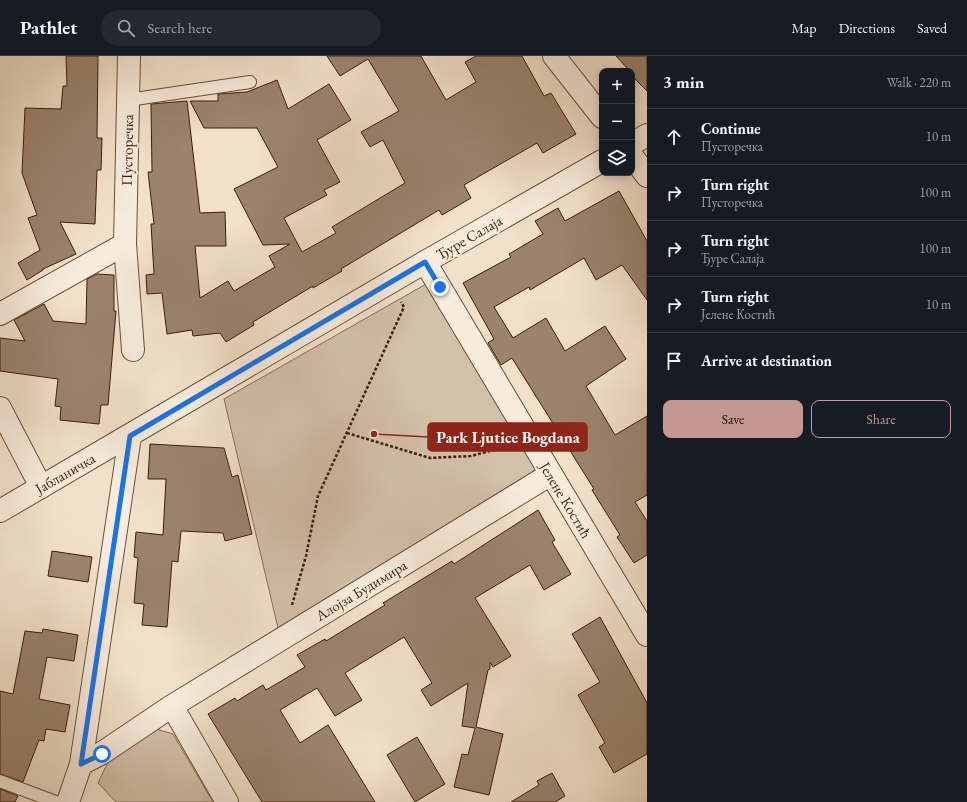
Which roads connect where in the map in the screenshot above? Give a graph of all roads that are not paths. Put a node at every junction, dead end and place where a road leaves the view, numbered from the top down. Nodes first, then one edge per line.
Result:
1 (129, 56) edge
2 (554, 56) edge
3 (250, 82) dead end
4 (128, 100) junction
5 (599, 113) edge
6 (647, 135) edge
7 (635, 142) edge
8 (635, 160) edge
9 (599, 163) edge
10 (647, 176) edge
11 (125, 244) junction
12 (425, 262) junction
13 (0, 314) edge
14 (133, 350) dead end
15 (0, 408) edge
16 (130, 436) junction
17 (551, 474) junction
18 (41, 487) junction
19 (0, 511) edge
20 (647, 635) edge
21 (172, 706) junction
22 (81, 764) junction
23 (0, 781) edge
24 (56, 802) edge
25 (68, 802) edge
26 (227, 802) edge

1 - 4 street, Пусторечка
2 - 5 street
3 - 4 lane
4 - 11 street, Пусторечка
6 - 7 street
8 - 10 street
9 - 12 street, Ђуре Салаја
11 - 13 street
11 - 14 street, Пусторечка
12 - 16 street, Ђуре Салаја
12 - 17 street, Јелене Костић
15 - 18 street
16 - 18 street, Јабланичка
16 - 22 street
17 - 20 street, Јелене Костић
17 - 21 street, Алојза Будимира
18 - 19 street, Јабланичка
21 - 22 street
21 - 26 street
22 - 25 street
23 - 24 lane

